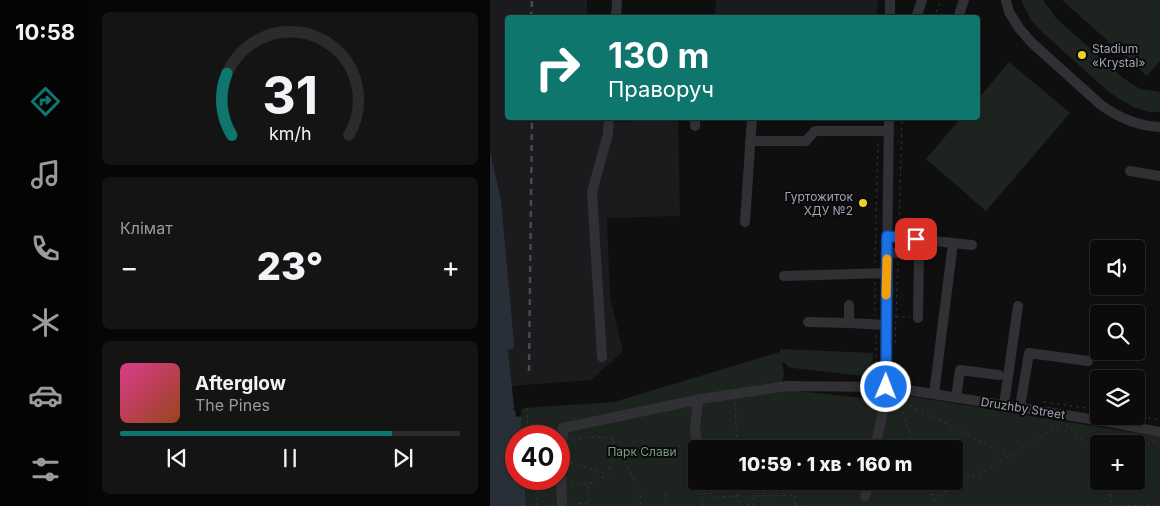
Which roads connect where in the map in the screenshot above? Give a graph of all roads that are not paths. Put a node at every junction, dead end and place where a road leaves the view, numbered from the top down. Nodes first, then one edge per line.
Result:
1 (617, 0) edge
2 (890, 0) edge
3 (922, 0) edge
4 (964, 0) edge
5 (1006, 0) edge
6 (616, 15) edge
7 (890, 15) edge
8 (917, 15) edge
9 (959, 15) edge
10 (609, 120) edge
11 (752, 120) edge
12 (888, 120) edge
13 (1160, 127) edge
14 (885, 131) junction
15 (750, 141) junction
16 (1130, 171) dead end
17 (1160, 176) edge
18 (745, 222) dead end
19 (887, 236) junction
20 (953, 243) junction
21 (972, 245) dead end
22 (887, 252) junction
23 (887, 273) junction
24 (784, 276) dead end
25 (849, 305) dead end
26 (1018, 306) dead end
27 (918, 318) road end
28 (808, 322) dead end
29 (849, 323) junction
30 (881, 325) junction
31 (602, 357) dead end
32 (1088, 360) dead end
33 (999, 375) dead end
34 (886, 387) junction
35 (934, 394) junction
36 (956, 398) junction
37 (698, 400) junction
38 (1004, 405) junction
39 (1020, 408) junction
40 (1090, 417) edge
41 (1128, 425) edge
42 (1159, 435) edge
43 (697, 440) edge
44 (877, 440) edge
45 (867, 490) edge
46 (866, 496) dead end
47 (562, 506) edge

1 - 6 street
2 - 7 street
3 - 8 street
4 - 9 street
5 - 13 street
10 - 31 street
11 - 15 street
12 - 14 street
14 - 15 street
14 - 19 street
15 - 18 street
16 - 17 street
19 - 20 street
19 - 22 street
20 - 21 street
20 - 35 street
22 - 23 street
22 - 27 street
23 - 24 street
23 - 30 street
25 - 29 street
26 - 38 street
28 - 29 street
29 - 30 street
30 - 34 street
32 - 39 street
33 - 36 street
34 - 35 street, Druzhby Street
34 - 37 street, Druzhby Street
34 - 44 street
35 - 36 street, Druzhby Street
36 - 38 street, Druzhby Street
37 - 43 street
37 - 47 street, Druzhby Street
38 - 39 street, Druzhby Street
39 - 40 street, Druzhby Street
41 - 42 street, Druzhby Street
45 - 46 street

